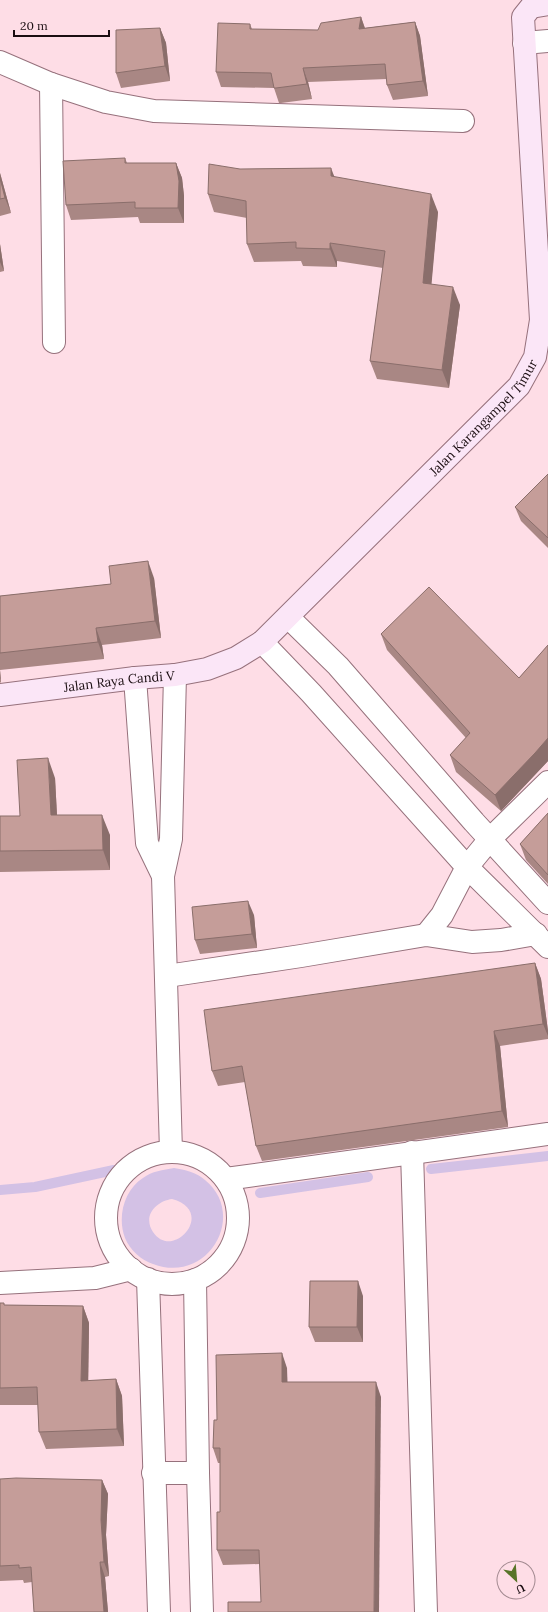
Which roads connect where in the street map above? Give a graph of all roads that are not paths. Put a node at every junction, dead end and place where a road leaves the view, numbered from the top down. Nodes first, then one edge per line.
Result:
1 (548, 4) edge
2 (523, 8) edge
3 (548, 41) edge
4 (524, 44) junction
5 (0, 62) edge
6 (51, 84) junction
7 (463, 121) dead end
8 (544, 318) edge
9 (54, 342) dead end
10 (288, 617) junction
11 (262, 642) junction
12 (236, 658) joint
13 (175, 675) junction
14 (135, 678) junction
15 (0, 695) edge
16 (548, 782) edge
17 (490, 839) junction
18 (468, 867) junction
19 (163, 876) junction
20 (548, 903) edge
21 (426, 936) junction
22 (542, 940) edge
23 (167, 976) junction
24 (548, 1134) edge
25 (171, 1152) junction
26 (412, 1152) junction
27 (226, 1179) junction
28 (139, 1274) junction
29 (195, 1280) junction
30 (0, 1283) edge
31 (153, 1473) junction
32 (198, 1473) junction
33 (159, 1612) edge
34 (202, 1612) edge
35 (426, 1612) edge

1 - 2 street, Jalan Karangampel Timur
2 - 4 street, Jalan Karangampel Timur
3 - 4 street
4 - 8 street, Jalan Karangampel Timur
5 - 6 street
6 - 7 street
6 - 9 street
8 - 10 street, Jalan Karangampel Timur
10 - 11 street, Jalan Karangampel Timur
10 - 17 street
11 - 12 street, Jalan Karangampel Timur
11 - 18 street
12 - 13 street, Jalan Raya Candi V
13 - 14 street, Jalan Raya Candi V
13 - 19 street
14 - 15 street, Jalan Raya Candi V
14 - 19 street
16 - 17 street
17 - 18 street
17 - 20 street
18 - 21 street
18 - 22 street
19 - 23 street
21 - 22 street
21 - 23 street
23 - 25 street
24 - 26 street
25 - 27 street
25 - 28 street
26 - 27 street
26 - 35 street
27 - 29 street
28 - 29 street
28 - 30 street
28 - 31 street
29 - 32 street
31 - 32 street
31 - 33 street
32 - 34 street

